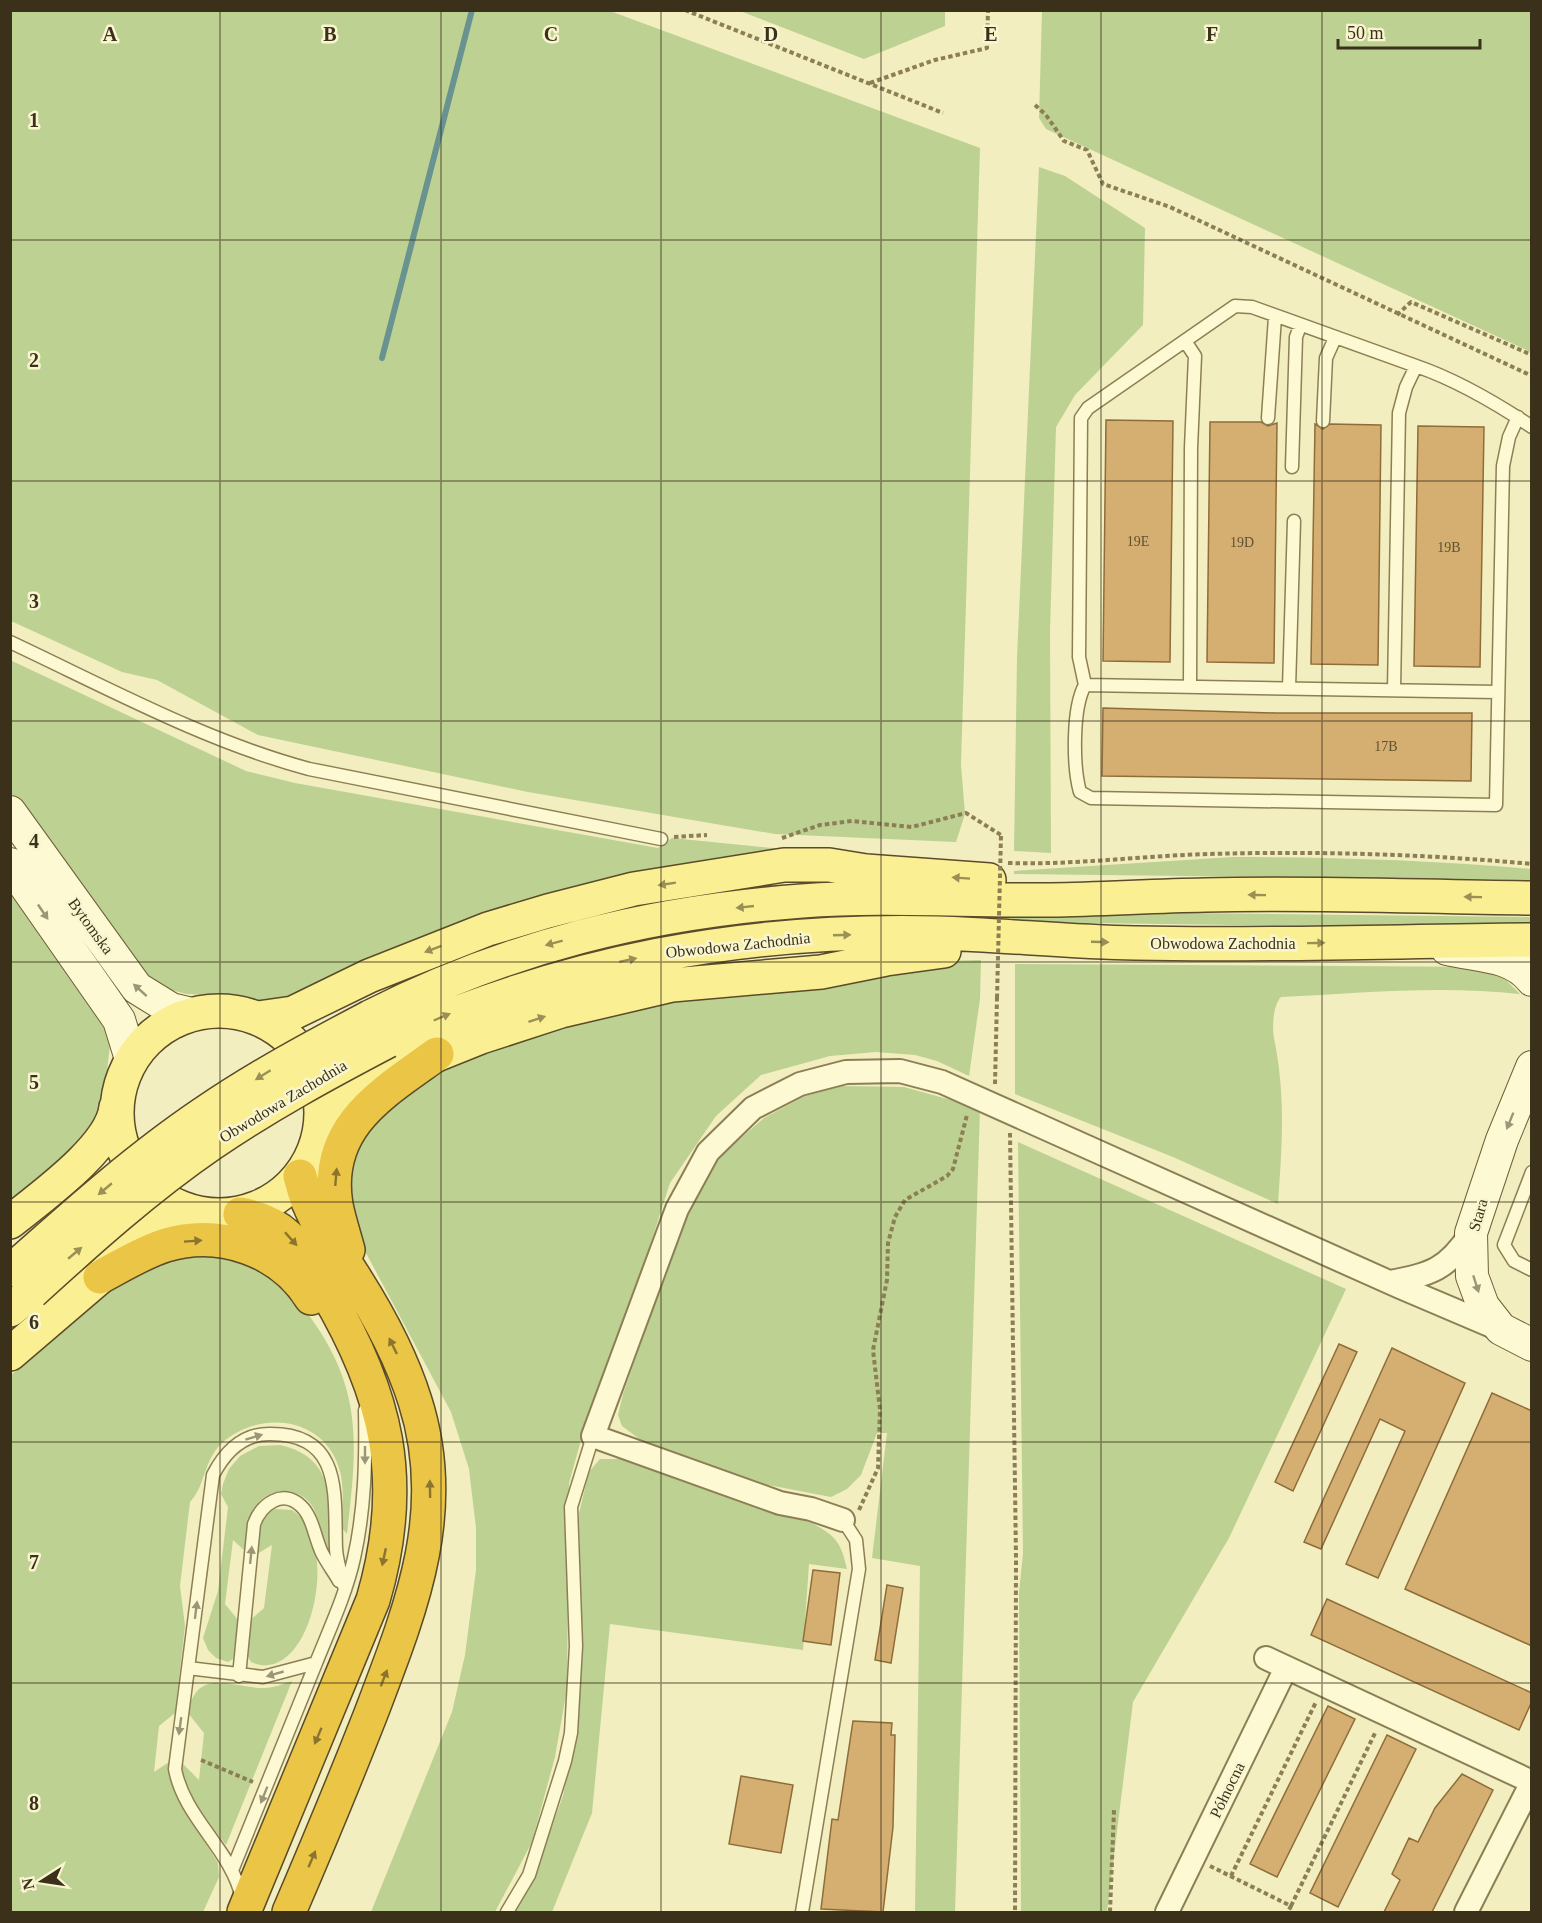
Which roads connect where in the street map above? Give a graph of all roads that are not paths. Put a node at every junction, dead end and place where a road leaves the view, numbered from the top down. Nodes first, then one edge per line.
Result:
1 (1275, 317) junction
2 (1300, 326) junction
3 (1335, 338) junction
4 (1185, 340) junction
5 (1416, 366) junction
6 (1518, 417) junction
7 (1268, 418) dead end
8 (1323, 421) dead end
9 (1532, 427) edge
10 (1292, 467) dead end
11 (1294, 521) dead end
12 (10, 642) edge
13 (1085, 685) junction
14 (1190, 686) junction
15 (1289, 688) junction
16 (1394, 690) junction
17 (1497, 693) junction
18 (10, 812) edge
19 (662, 839) road end
20 (10, 864) edge
21 (1208, 895) junction
22 (1532, 898) edge
23 (1041, 940) junction
24 (1532, 940) edge
25 (1410, 941) junction
26 (1532, 980) edge
27 (192, 1014) junction
28 (258, 1018) junction
29 (379, 1029) junction
30 (437, 1054) junction
31 (131, 1059) junction
32 (1532, 1067) edge
33 (116, 1106) junction
34 (321, 1123) junction
35 (1532, 1172) edge
36 (300, 1176) junction
37 (184, 1210) junction
38 (240, 1214) junction
39 (10, 1222) edge
40 (1471, 1233) junction
41 (1532, 1270) edge
42 (353, 1275) junction
43 (100, 1277) junction
44 (1390, 1282) junction
45 (16, 1286) edge
46 (1501, 1329) junction
47 (1532, 1345) edge
48 (10, 1354) edge
49 (364, 1396) junction
50 (593, 1436) junction
51 (386, 1437) junction
52 (843, 1520) joint
53 (345, 1590) junction
54 (1266, 1659) dead end
55 (316, 1663) junction
56 (188, 1668) junction
57 (1286, 1668) junction
58 (239, 1676) junction
59 (1532, 1782) edge
60 (233, 1868) junction
61 (243, 1912) edge
62 (289, 1912) edge
63 (507, 1912) edge
64 (802, 1912) edge
65 (1167, 1912) edge
66 (1466, 1912) edge

1 - 2 lane
1 - 4 lane
1 - 7 lane
2 - 3 lane
2 - 10 lane
3 - 5 lane
3 - 8 lane
4 - 13 lane
4 - 14 lane
5 - 6 lane
5 - 16 lane
6 - 9 lane
6 - 17 lane
11 - 15 lane
12 - 19 lane
13 - 14 lane
13 - 17 lane
14 - 15 lane
15 - 16 lane
16 - 17 lane
27 -> 18 street, Bytomska
20 -> 31 street, Bytomska
22 -> 21 main road, Obwodowa Zachodnia
21 -> 28 main road
21 -> 29 main road, Obwodowa Zachodnia
23 -> 25 main road, Obwodowa Zachodnia
29 -> 23 main road, Obwodowa Zachodnia
30 -> 23 main road
24 - 25 main road, Obwodowa Zachodnia
25 - 26 street
27 - 28 main road
27 - 31 main road
28 - 34 main road
29 - 45 main road, Obwodowa Zachodnia, bridge
30 - 34 main road
42 -> 30 highway
31 - 33 main road
32 -> 40 street, Stara
33 - 37 main road
33 - 39 main road
34 - 36 main road
35 - 41 lane
36 - 38 main road
36 - 42 highway
37 - 38 main road
37 - 43 main road
38 -> 51 highway
40 - 44 street
40 -> 46 street, Stara
62 -> 42 highway
43 - 48 main road
43 -> 49 highway
44 - 46 street
44 - 50 street
46 - 47 street, Stara
49 - 51 highway
49 -> 53 lane
50 - 52 street
50 - 63 lane
51 -> 61 highway
52 - 64 lane
53 - 55 lane
56 -> 53 lane
58 -> 53 lane
54 - 57 street
55 -> 58 lane
55 -> 60 lane
56 - 58 lane
56 -> 60 lane
57 - 59 street
57 - 65 street, Północna
59 - 66 street
60 - 61 lane

